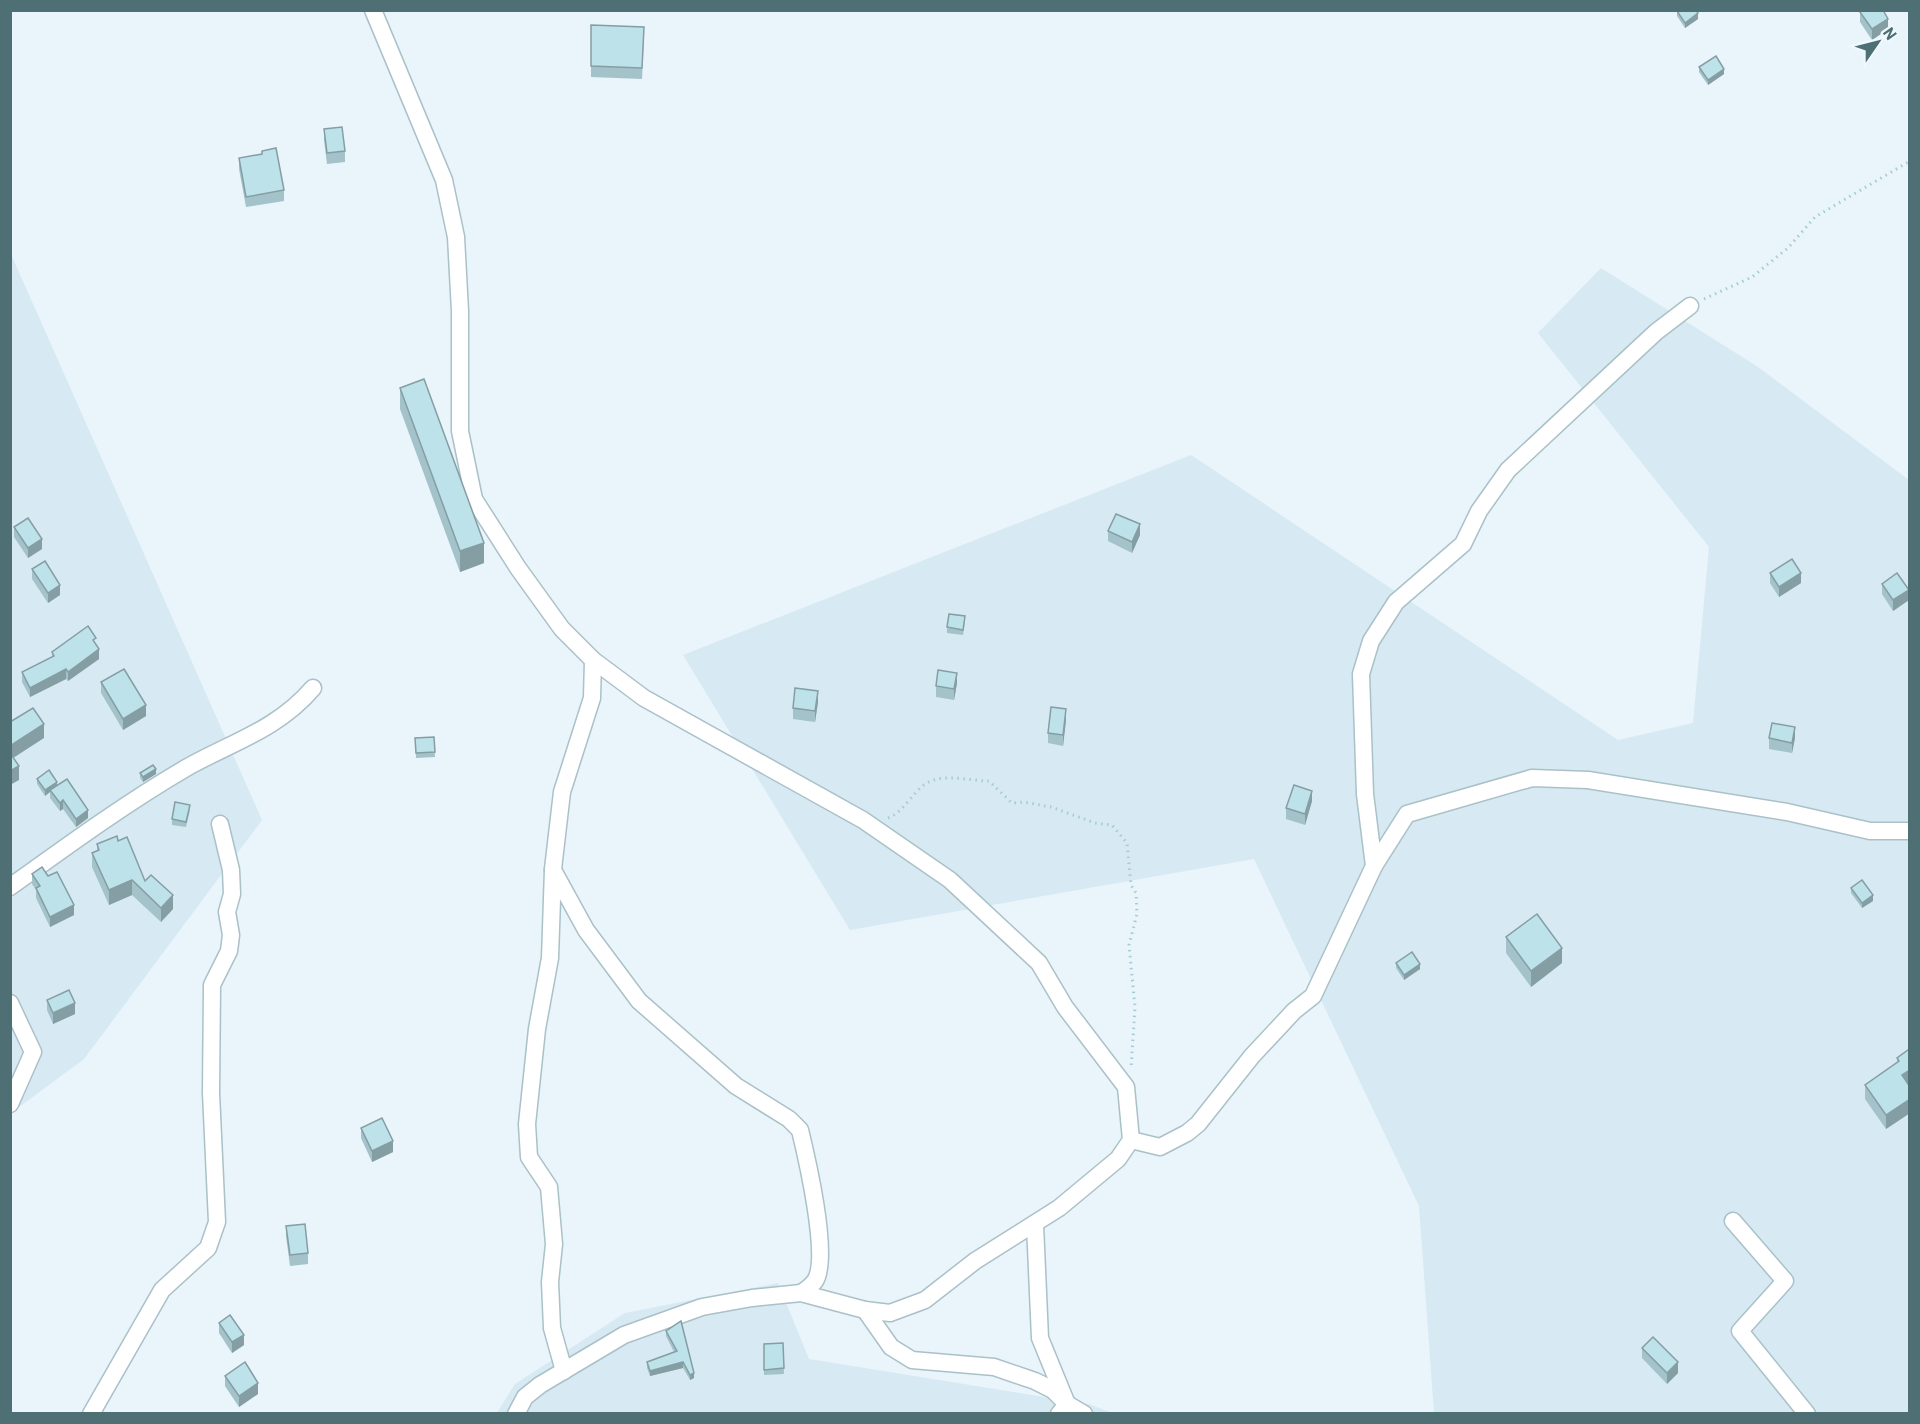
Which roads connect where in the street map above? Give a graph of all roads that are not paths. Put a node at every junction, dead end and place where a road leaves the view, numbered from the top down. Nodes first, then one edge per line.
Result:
1 (373, 10) edge
2 (1690, 306) road end
3 (593, 660) junction
4 (313, 688) dead end
5 (220, 824) dead end
6 (1910, 831) edge
7 (1374, 866) junction
8 (553, 869) junction
9 (10, 887) edge
10 (10, 1003) edge
11 (10, 1104) edge
12 (1131, 1140) junction
13 (1732, 1221) dead end
14 (1035, 1225) junction
15 (801, 1293) junction
16 (865, 1310) junction
17 (564, 1371) junction
18 (1063, 1409) edge
19 (91, 1413) edge
20 (516, 1413) edge
21 (1084, 1413) edge
22 (1807, 1413) edge

1 - 3 street
2 - 7 street
3 - 8 street
3 - 12 street
4 - 9 street
5 - 19 street
6 - 7 street
7 - 12 street
8 - 15 street
8 - 17 street
10 - 11 street
12 - 14 street
13 - 22 street
14 - 16 street
14 - 18 street
15 - 16 street
15 - 17 street
16 - 18 street
17 - 20 street
18 - 21 street

